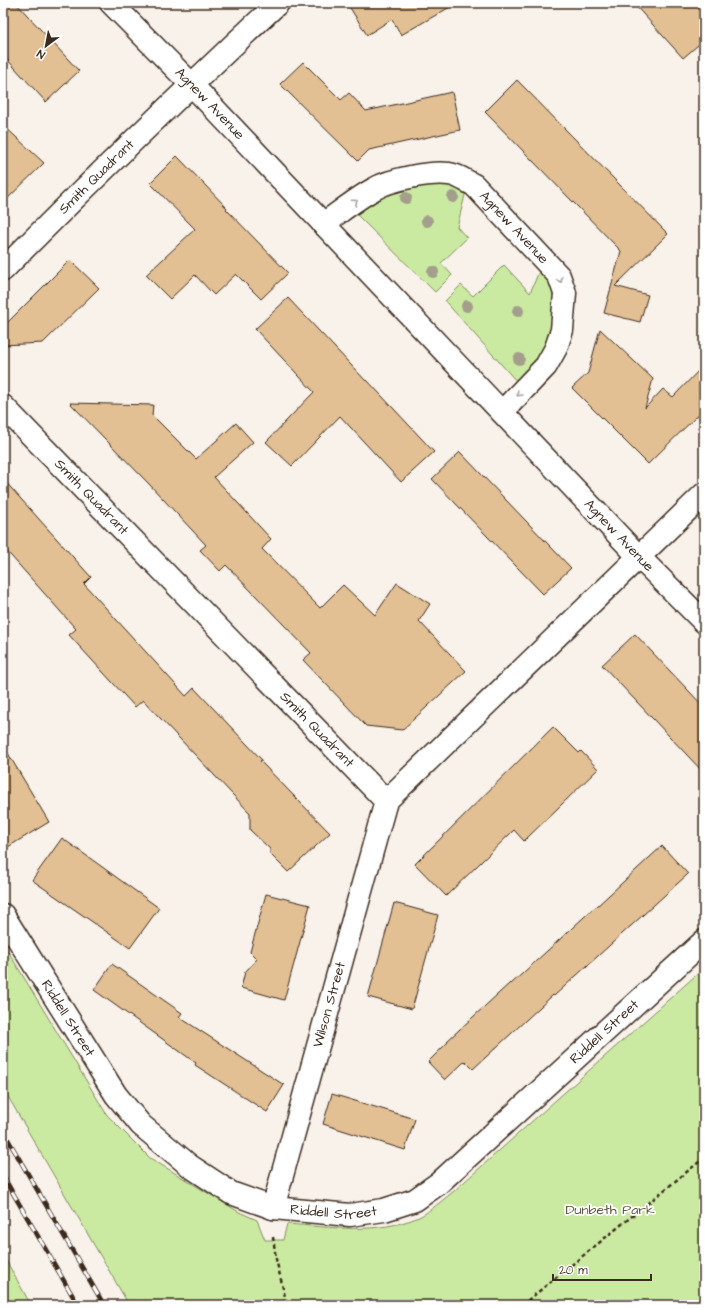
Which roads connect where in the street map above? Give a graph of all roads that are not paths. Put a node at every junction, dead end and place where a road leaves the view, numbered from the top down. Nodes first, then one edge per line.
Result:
1 (111, 3) edge
2 (278, 3) edge
3 (191, 84) junction
4 (323, 224) junction
5 (3, 270) edge
6 (3, 406) edge
7 (502, 412) junction
8 (704, 494) edge
9 (639, 557) junction
10 (704, 622) edge
11 (386, 801) junction
12 (3, 915) edge
13 (704, 942) edge
14 (273, 1208) junction

1 - 3 street, Agnew Avenue
2 - 3 street, Smith Quadrant
3 - 4 street, Agnew Avenue
3 - 5 street, Smith Quadrant
4 - 7 street, Agnew Avenue
4 -> 7 street, Agnew Avenue
6 - 11 street, Smith Quadrant
7 - 9 street, Agnew Avenue
8 - 9 street
9 - 10 street, Agnew Avenue
9 - 11 street
11 - 14 street, Wilson Street
12 - 14 street, Riddell Street
13 - 14 street, Riddell Street

